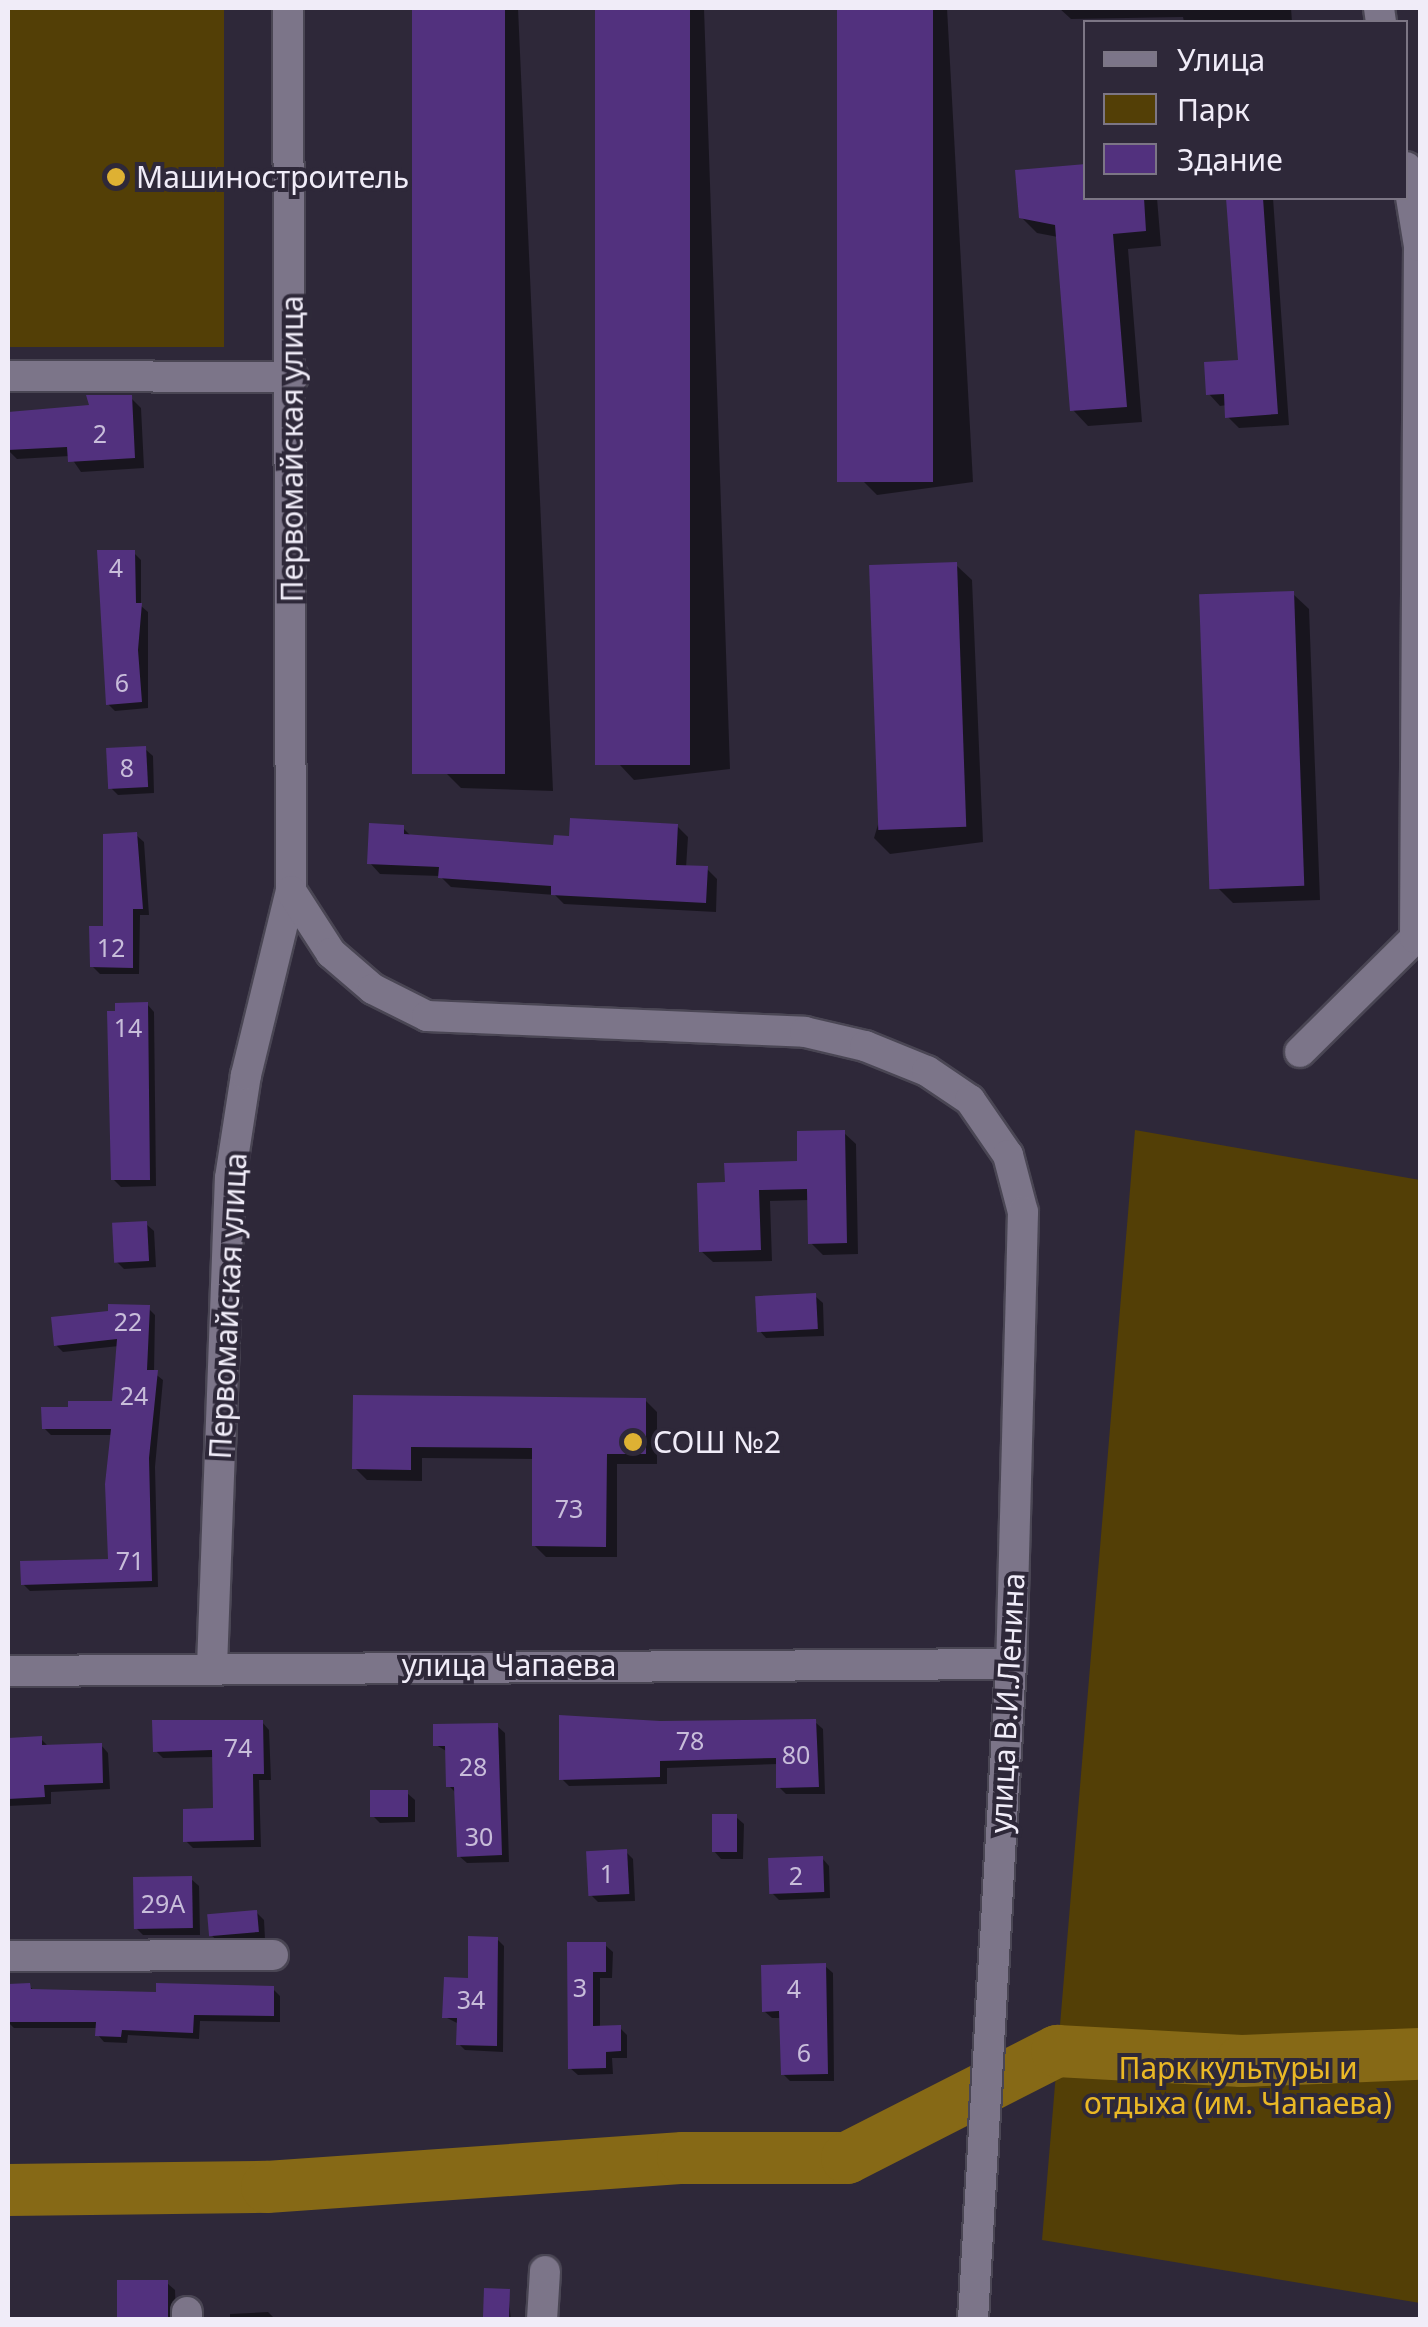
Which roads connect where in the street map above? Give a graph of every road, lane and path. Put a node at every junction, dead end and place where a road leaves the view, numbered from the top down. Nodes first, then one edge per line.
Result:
1 (288, 8) edge
2 (1408, 178) edge
3 (8, 376) edge
4 (292, 377) junction
5 (291, 890) junction
6 (1300, 1052) dead end
7 (1010, 1664) junction
8 (212, 1667) junction
9 (8, 1671) edge
10 (272, 1955) dead end
11 (8, 1956) edge
12 (545, 2270) dead end
13 (542, 2320) edge
14 (973, 2320) edge

1 - 4 street, Первомайская улица
2 - 6 street
3 - 4 street
4 - 5 street, Первомайская улица
5 - 7 street, улица В.И.Ленина
5 - 8 street, Первомайская улица
7 - 8 street, улица Чапаева
7 - 14 street, улица В.И.Ленина
8 - 9 street, улица Чапаева
10 - 11 street
12 - 13 street

